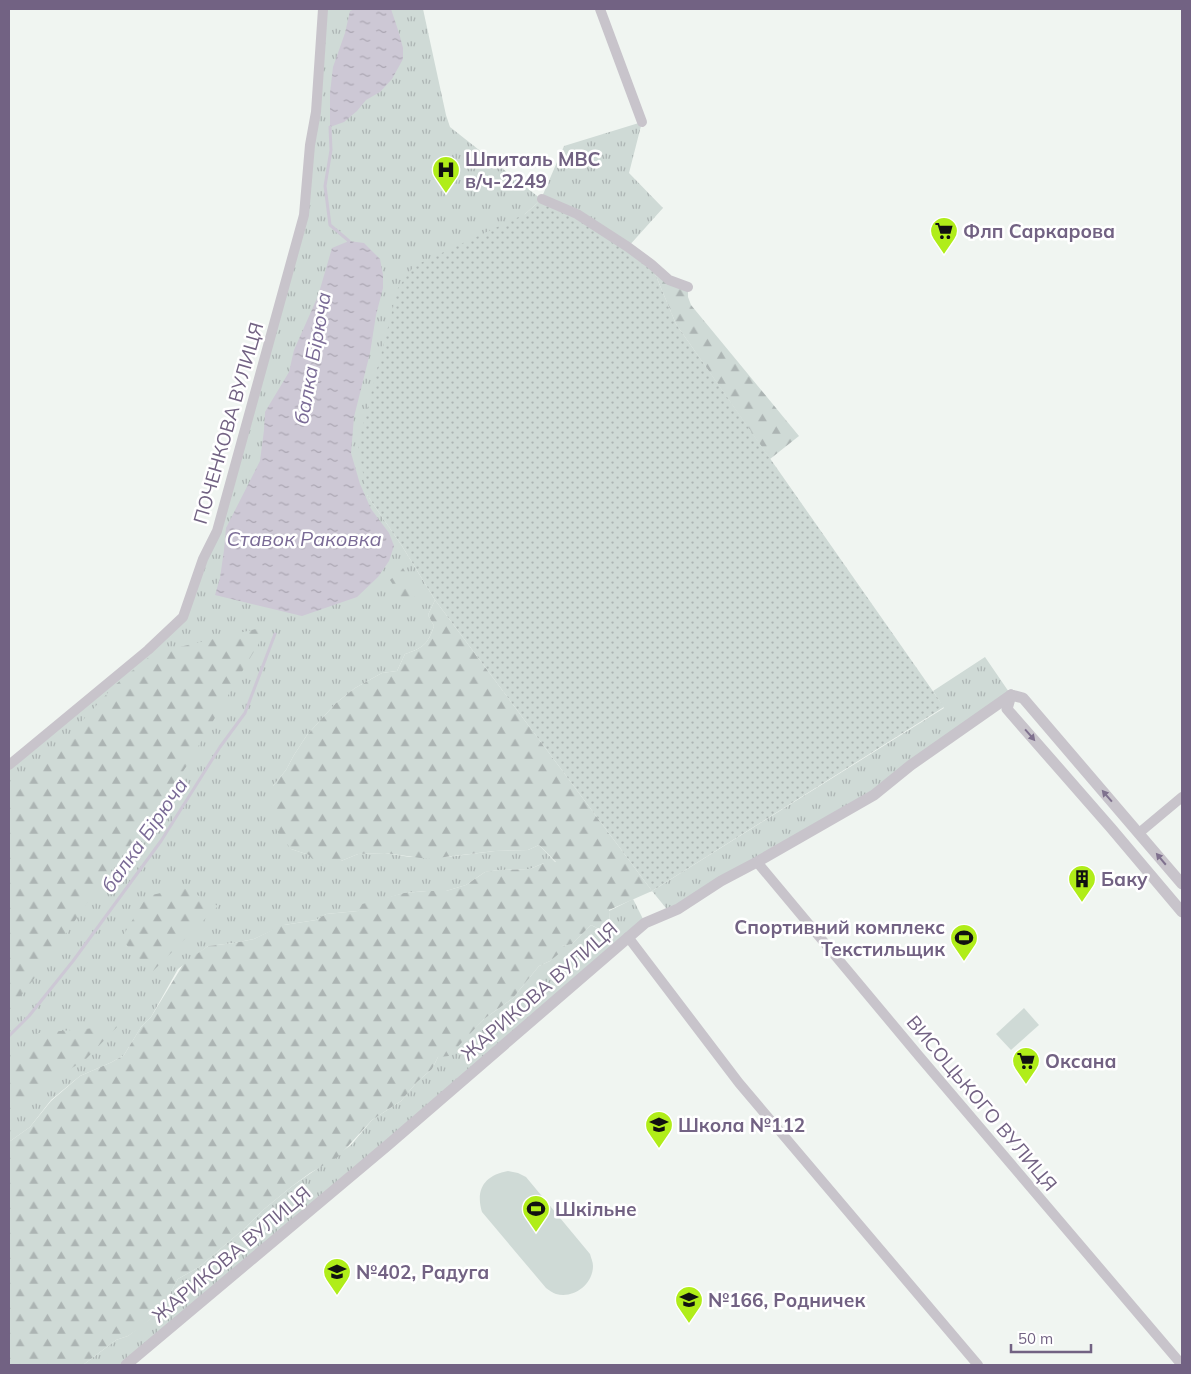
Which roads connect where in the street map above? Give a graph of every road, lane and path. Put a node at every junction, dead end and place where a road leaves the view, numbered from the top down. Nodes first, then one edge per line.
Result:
1 (324, 9) edge
2 (600, 9) edge
3 (642, 122) dead end
4 (542, 199) dead end
5 (688, 287) dead end
6 (1011, 696) junction
7 (9, 765) edge
8 (1182, 797) edge
9 (1139, 833) junction
10 (757, 862) junction
11 (1182, 884) edge
12 (1182, 912) edge
13 (628, 937) junction
14 (126, 1365) edge
15 (978, 1365) edge
16 (1182, 1365) edge

1 - 7 street, ПОЧЕНКОВА ВУЛИЦЯ
2 - 3 street
4 - 5 street
9 -> 6 street
6 - 10 street, ЖАРИКОВА ВУЛИЦЯ
6 -> 12 street
8 - 9 street
11 -> 9 street
10 - 13 street, ЖАРИКОВА ВУЛИЦЯ
10 - 16 street, ВИСОЦЬКОГО ВУЛИЦЯ
13 - 14 street, ЖАРИКОВА ВУЛИЦЯ
13 - 15 street

